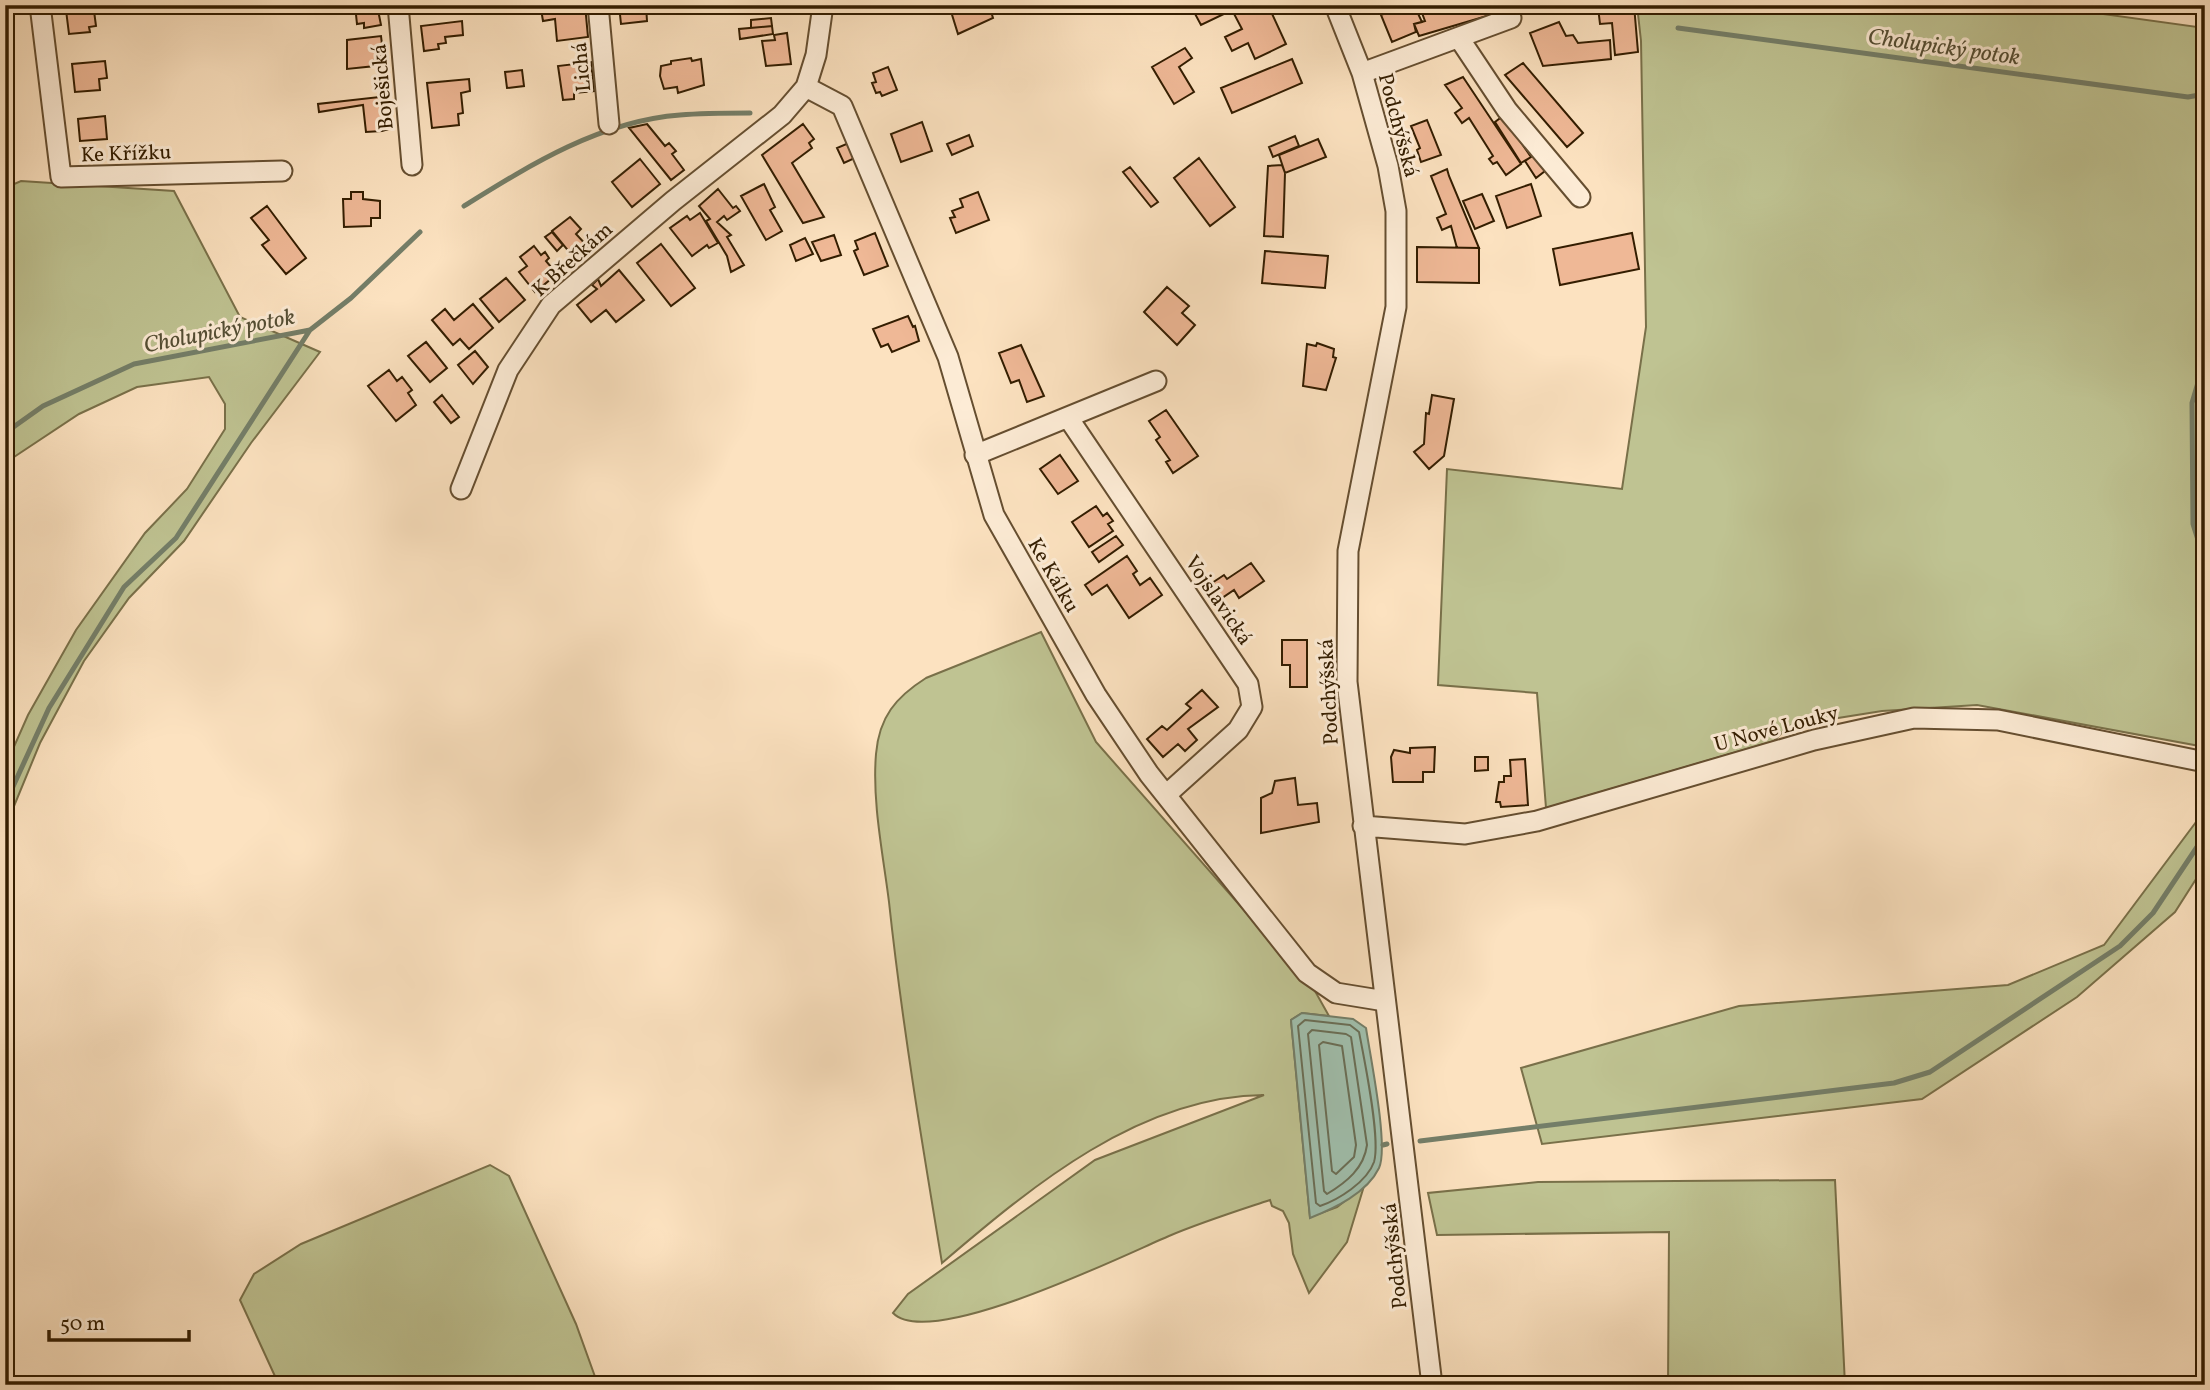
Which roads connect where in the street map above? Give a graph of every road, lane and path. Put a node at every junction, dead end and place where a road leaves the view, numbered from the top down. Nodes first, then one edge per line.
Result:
1 (40, 5) edge
2 (398, 5) edge
3 (598, 5) edge
4 (823, 5) edge
5 (1335, 5) edge
6 (1511, 18) dead end
7 (1459, 38) junction
8 (1362, 73) junction
9 (806, 87) junction
10 (610, 124) dead end
11 (412, 165) dead end
12 (282, 171) dead end
13 (1580, 197) dead end
14 (1156, 381) dead end
15 (1069, 419) junction
16 (975, 455) junction
17 (461, 489) dead end
18 (2205, 762) edge
19 (1166, 795) junction
20 (1363, 826) junction
21 (1385, 1001) junction
22 (1432, 1385) edge

1 - 12 street, Ke Křížku
2 - 11 street, Boješická
3 - 10 street, Lichá
4 - 9 street
5 - 8 street, Podchýšská
6 - 7 street
7 - 8 street
7 - 13 street
8 - 20 street, Podchýšská
9 - 16 street, Ke Kálku
9 - 17 street, K Břečkám
14 - 15 street
15 - 16 street
15 - 19 street, Vojslavická
16 - 19 street, Ke Kálku
18 - 20 street, U Nové Louky
19 - 21 street, Ke Kálku
20 - 21 street, Podchýšská
21 - 22 street, Podchýšská

